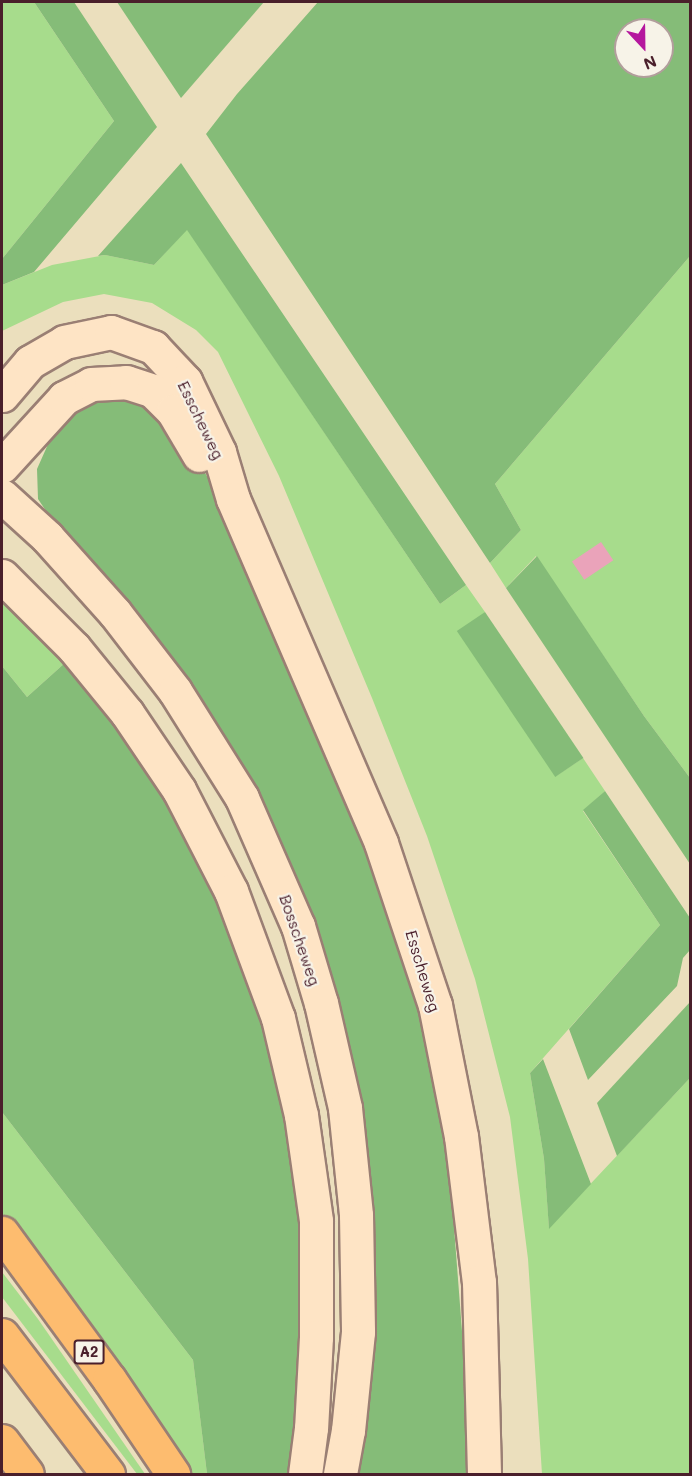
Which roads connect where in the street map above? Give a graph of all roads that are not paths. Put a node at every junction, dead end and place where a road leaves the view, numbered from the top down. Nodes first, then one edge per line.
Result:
1 (2, 395) edge
2 (2, 466) edge
3 (2, 496) edge
4 (233, 499) junction
5 (2, 576) edge
6 (2, 1233) edge
7 (2, 1335) edge
8 (2, 1441) edge
9 (27, 1474) edge
10 (108, 1474) edge
11 (173, 1474) edge
12 (305, 1474) edge
13 (340, 1474) edge
14 (484, 1474) edge

1 - 4 main road, Esscheweg
2 - 4 main road, Esscheweg
3 - 13 main road, Bosscheweg
4 - 14 main road, Esscheweg
5 - 12 main road
6 - 11 highway, A2
7 - 10 highway
8 - 9 highway

